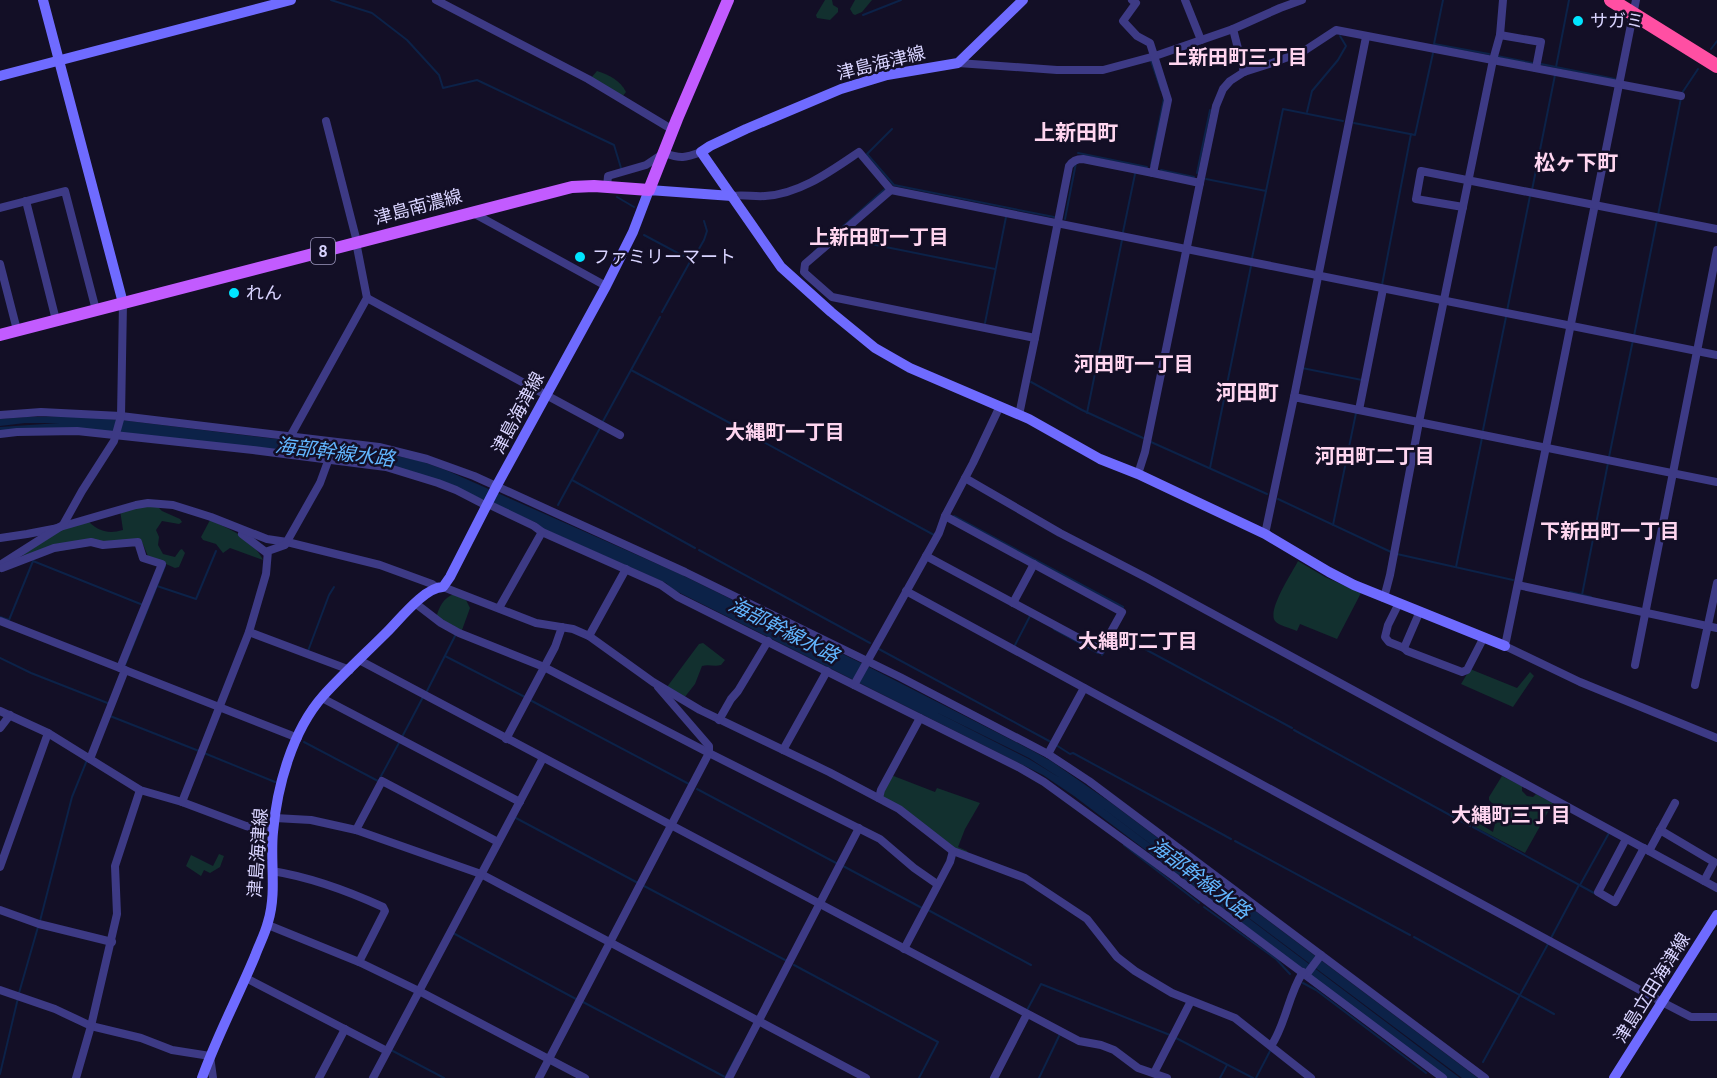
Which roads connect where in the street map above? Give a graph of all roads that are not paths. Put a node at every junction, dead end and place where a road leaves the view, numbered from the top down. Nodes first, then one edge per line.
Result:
1 (43, 0) edge
2 (291, 0) edge
3 (436, 0) edge
4 (728, 0) edge
5 (1023, 0) edge
6 (1132, 0) edge
7 (1185, 0) edge
8 (1302, 0) edge
9 (1503, 0) edge
10 (1611, 0) edge
11 (1636, 0) edge
12 (1634, 14) junction
13 (1233, 29) junction
14 (1500, 35) junction
15 (1366, 37) junction
16 (1201, 40) junction
17 (1155, 56) junction
18 (1493, 60) junction
19 (59, 62) junction
20 (958, 63) junction
21 (1717, 66) edge
22 (1536, 68) junction
23 (1244, 72) junction
24 (0, 76) edge
25 (1620, 84) junction
26 (1681, 96) dead end
27 (326, 121) dead end
28 (673, 130) junction
29 (702, 152) junction
30 (664, 153) junction
31 (1153, 173) junction
32 (1469, 180) junction
33 (1200, 183) junction
34 (607, 187) junction
35 (649, 190) junction
36 (891, 190) junction
37 (732, 196) junction
38 (26, 201) junction
39 (1595, 205) junction
40 (1463, 207) junction
41 (0, 208) edge
42 (471, 212) junction
43 (1059, 223) junction
44 (1717, 229) edge
45 (356, 242) junction
46 (1186, 249) junction
47 (1717, 250) edge
48 (0, 264) edge
49 (1318, 276) junction
50 (606, 286) junction
51 (1383, 289) junction
52 (366, 298) junction
53 (1443, 301) junction
54 (123, 303) junction
55 (96, 310) junction
56 (56, 320) junction
57 (1570, 326) junction
58 (17, 330) junction
59 (0, 335) edge
60 (1035, 338) junction
61 (1696, 351) junction
62 (1717, 355) edge
63 (546, 396) junction
64 (1294, 397) junction
65 (1000, 406) junction
66 (1359, 410) junction
67 (0, 415) edge
68 (1019, 415) junction
69 (120, 417) junction
70 (1419, 422) junction
71 (0, 434) edge
72 (116, 434) junction
73 (620, 435) dead end
74 (290, 437) junction
75 (335, 444) junction
76 (1547, 448) junction
77 (329, 460) junction
78 (1672, 473) junction
79 (1138, 474) junction
80 (965, 478) junction
81 (1717, 482) edge
82 (496, 489) junction
83 (488, 505) junction
84 (945, 516) junction
85 (63, 525) junction
86 (237, 529) junction
87 (542, 532) junction
88 (1265, 534) junction
89 (0, 538) edge
90 (287, 542) junction
91 (267, 554) junction
92 (926, 556) junction
93 (1034, 564) junction
94 (0, 567) edge
95 (626, 569) junction
96 (1717, 583) edge
97 (1518, 585) junction
98 (439, 587) junction
99 (906, 591) junction
100 (1384, 598) junction
101 (415, 603) junction
102 (1013, 603) junction
103 (1399, 603) junction
104 (499, 608) junction
105 (1420, 611) junction
106 (1645, 612) junction
107 (0, 621) edge
108 (1708, 626) junction
109 (562, 627) junction
110 (1717, 628) edge
111 (249, 632) junction
112 (589, 636) junction
113 (1484, 637) junction
114 (768, 642) junction
115 (1505, 646) junction
116 (1404, 648) junction
117 (359, 660) junction
118 (866, 661) junction
119 (1635, 664) dead end
120 (544, 668) junction
121 (123, 669) junction
122 (350, 670) junction
123 (827, 671) junction
124 (653, 682) junction
125 (1695, 684) dead end
126 (854, 685) junction
127 (1084, 688) junction
128 (322, 698) junction
129 (219, 707) junction
130 (0, 711) edge
131 (10, 715) junction
132 (920, 718) junction
133 (719, 720) junction
134 (0, 728) edge
135 (48, 733) junction
136 (298, 738) junction
137 (1717, 738) edge
138 (506, 739) junction
139 (783, 750) junction
140 (709, 753) junction
141 (1048, 754) junction
142 (543, 758) junction
143 (90, 759) junction
144 (140, 790) junction
145 (879, 798) junction
146 (182, 802) junction
147 (520, 802) junction
148 (1675, 803) dead end
149 (275, 818) junction
150 (672, 826) junction
151 (860, 828) junction
152 (356, 830) junction
153 (1660, 830) junction
154 (273, 832) junction
155 (1626, 839) junction
156 (498, 842) junction
157 (1646, 850) junction
158 (953, 851) junction
159 (0, 867) edge
160 (272, 871) junction
161 (481, 874) junction
162 (1704, 881) junction
163 (938, 884) junction
164 (1717, 888) edge
165 (820, 905) junction
166 (0, 910) edge
167 (1717, 915) edge
168 (268, 925) junction
169 (111, 942) junction
170 (610, 943) junction
171 (904, 949) junction
172 (1320, 956) junction
173 (358, 962) junction
174 (1305, 974) junction
175 (246, 978) junction
176 (0, 990) edge
177 (419, 991) junction
178 (1191, 1001) junction
179 (1662, 1002) junction
180 (1027, 1014) junction
181 (1717, 1017) edge
182 (759, 1021) junction
183 (91, 1026) junction
184 (345, 1029) junction
185 (1270, 1046) junction
186 (387, 1051) junction
187 (210, 1056) junction
188 (549, 1059) junction
189 (1300, 1070) junction
190 (1154, 1073) junction
191 (76, 1078) edge
192 (202, 1078) edge
193 (213, 1078) edge
194 (319, 1078) edge
195 (373, 1078) edge
196 (539, 1078) edge
197 (585, 1078) edge
198 (729, 1078) edge
199 (866, 1078) edge
200 (994, 1078) edge
201 (1167, 1078) edge
202 (1296, 1078) edge
203 (1311, 1078) edge
204 (1443, 1078) edge
205 (1485, 1078) edge
206 (1614, 1078) edge

1 - 19 main road
2 - 19 main road
3 - 28 street
4 - 28 main road
5 - 20 main road
6 - 17 street
7 - 16 street
8 - 13 street
9 - 14 street
10 - 12 highway
11 - 12 street
12 - 21 highway
12 - 25 street
13 - 16 street
13 - 23 street
14 - 18 street
14 - 22 street
15 - 18 street
15 - 23 street
15 - 49 street
16 - 17 street
17 - 20 street
17 - 31 street
18 - 22 street
18 - 32 street
19 - 24 main road
19 - 54 main road
20 - 29 main road, 津島海津線
22 - 25 street
23 - 33 street
25 - 26 street
25 - 39 street
27 - 45 street
28 - 30 main road
29 - 30 street
29 - 37 main road
30 - 34 street
30 - 35 main road
31 - 33 street
31 - 43 street
32 - 39 street
32 - 40 street
32 - 40 street
33 - 46 street
34 - 35 main road, 津島南濃線 / 8
34 - 42 main road, 津島南濃線 / 8
35 - 37 main road
35 - 50 main road, 津島海津線
36 - 37 street
36 - 43 street
36 - 60 street
37 - 65 main road
38 - 41 street
38 - 55 street
38 - 56 street
39 - 44 street
39 - 57 street
40 - 53 street
42 - 45 main road, 津島南濃線 / 8
42 - 50 street
43 - 46 street
43 - 60 street
45 - 52 street
45 - 54 main road, 津島南濃線 / 8
46 - 49 street
46 - 79 street
47 - 61 street
48 - 58 street
49 - 51 street
49 - 64 street
50 - 63 main road, 津島海津線
51 - 53 street
51 - 66 street
52 - 63 street
52 - 74 street
53 - 57 street
53 - 70 street
54 - 55 main road, 津島南濃線 / 8
54 - 69 street
55 - 56 main road, 津島南濃線 / 8
56 - 58 main road, 津島南濃線 / 8
57 - 61 street
57 - 76 street
58 - 59 main road, 津島南濃線 / 8
60 - 68 street
61 - 62 street
61 - 78 street
63 - 73 street
63 - 82 main road, 津島海津線
64 - 66 street
64 - 88 street
65 - 68 main road
65 - 80 street
66 - 70 street
67 - 69 street
68 - 79 main road
69 - 72 street
69 - 74 street
70 - 76 street
70 - 100 street
71 - 72 street
72 - 77 street
72 - 85 street
74 - 75 street
75 - 77 street
75 - 82 street
76 - 78 street
76 - 97 street
77 - 83 street
77 - 90 street
78 - 81 street
78 - 106 street
79 - 88 main road
80 - 84 street
80 - 155 street
82 - 83 main road, 津島海津線
82 - 118 street
83 - 87 street
83 - 98 main road, 津島海津線
84 - 92 street
84 - 93 street
85 - 86 street
85 - 89 street
85 - 94 street
86 - 90 street
86 - 91 street
87 - 95 street
87 - 104 street
88 - 100 main road
90 - 91 street
90 - 98 street
91 - 111 street
92 - 99 street
92 - 102 street
93 - 102 street
93 - 102 street
94 - 121 street
95 - 112 street
95 - 114 street
96 - 108 street
97 - 106 street
97 - 115 street
98 - 101 main road, 津島海津線
98 - 104 street
99 - 118 street
99 - 127 street
100 - 103 main road
101 - 117 main road, 津島海津線
101 - 120 street
103 - 105 main road
103 - 116 street
104 - 109 street
105 - 113 main road
105 - 116 street
106 - 108 street
106 - 119 street
107 - 121 street
108 - 110 street
108 - 125 street
109 - 112 street
109 - 120 street
111 - 122 street
111 - 129 street
112 - 124 street
113 - 115 main road
113 - 116 street
114 - 123 street
114 - 133 street
115 - 137 street
117 - 122 main road, 津島海津線
117 - 138 street
118 - 126 street
118 - 141 street
120 - 138 street
120 - 140 street
121 - 129 street
121 - 143 street
122 - 128 main road, 津島海津線
123 - 126 street
123 - 139 street
124 - 133 street
124 - 140 street
126 - 132 street
127 - 141 street
127 - 179 street
128 - 136 main road, 津島海津線
128 - 147 street
129 - 136 street
129 - 146 street
130 - 131 street
131 - 134 street
131 - 135 street
132 - 145 street
132 - 174 street
133 - 139 street
135 - 143 street
135 - 159 street
136 - 149 main road, 津島海津線
138 - 142 street
139 - 145 street
140 - 150 street
140 - 151 street
141 - 172 street
142 - 147 street
142 - 150 street
143 - 144 street
144 - 146 street
144 - 169 street
145 - 158 street
146 - 154 street
147 - 156 street
148 - 153 street
149 - 152 street
149 - 154 main road, 津島海津線
150 - 165 street
150 - 170 street
151 - 163 street
151 - 165 street
152 - 156 street
152 - 161 street
153 - 157 street
153 - 162 street
154 - 160 main road, 津島海津線
155 - 157 street
155 - 157 street
156 - 161 street
157 - 162 street
158 - 163 street
158 - 178 street
160 - 168 main road, 津島海津線
160 - 173 street
161 - 170 street
161 - 177 street
162 - 164 street
163 - 171 street
165 - 171 street
165 - 182 street
166 - 169 street
167 - 179 main road, 津島立田海津線
168 - 173 street
168 - 175 main road, 津島海津線
169 - 183 street
170 - 182 street
170 - 188 street
171 - 180 street
172 - 174 street
172 - 205 street
173 - 177 street
174 - 185 street
174 - 204 street
175 - 184 street
175 - 187 main road, 津島海津線
176 - 183 street
177 - 186 street
177 - 188 street
178 - 185 street
178 - 190 street
179 - 181 street
179 - 206 main road, 津島立田海津線
180 - 190 street
180 - 200 street
182 - 198 street
182 - 199 street
183 - 187 street
183 - 191 street
184 - 186 street
184 - 194 street
185 - 189 street
186 - 195 street
187 - 192 main road, 津島海津線
187 - 193 street
188 - 196 street
188 - 197 street
189 - 202 street
189 - 203 street
190 - 201 street

